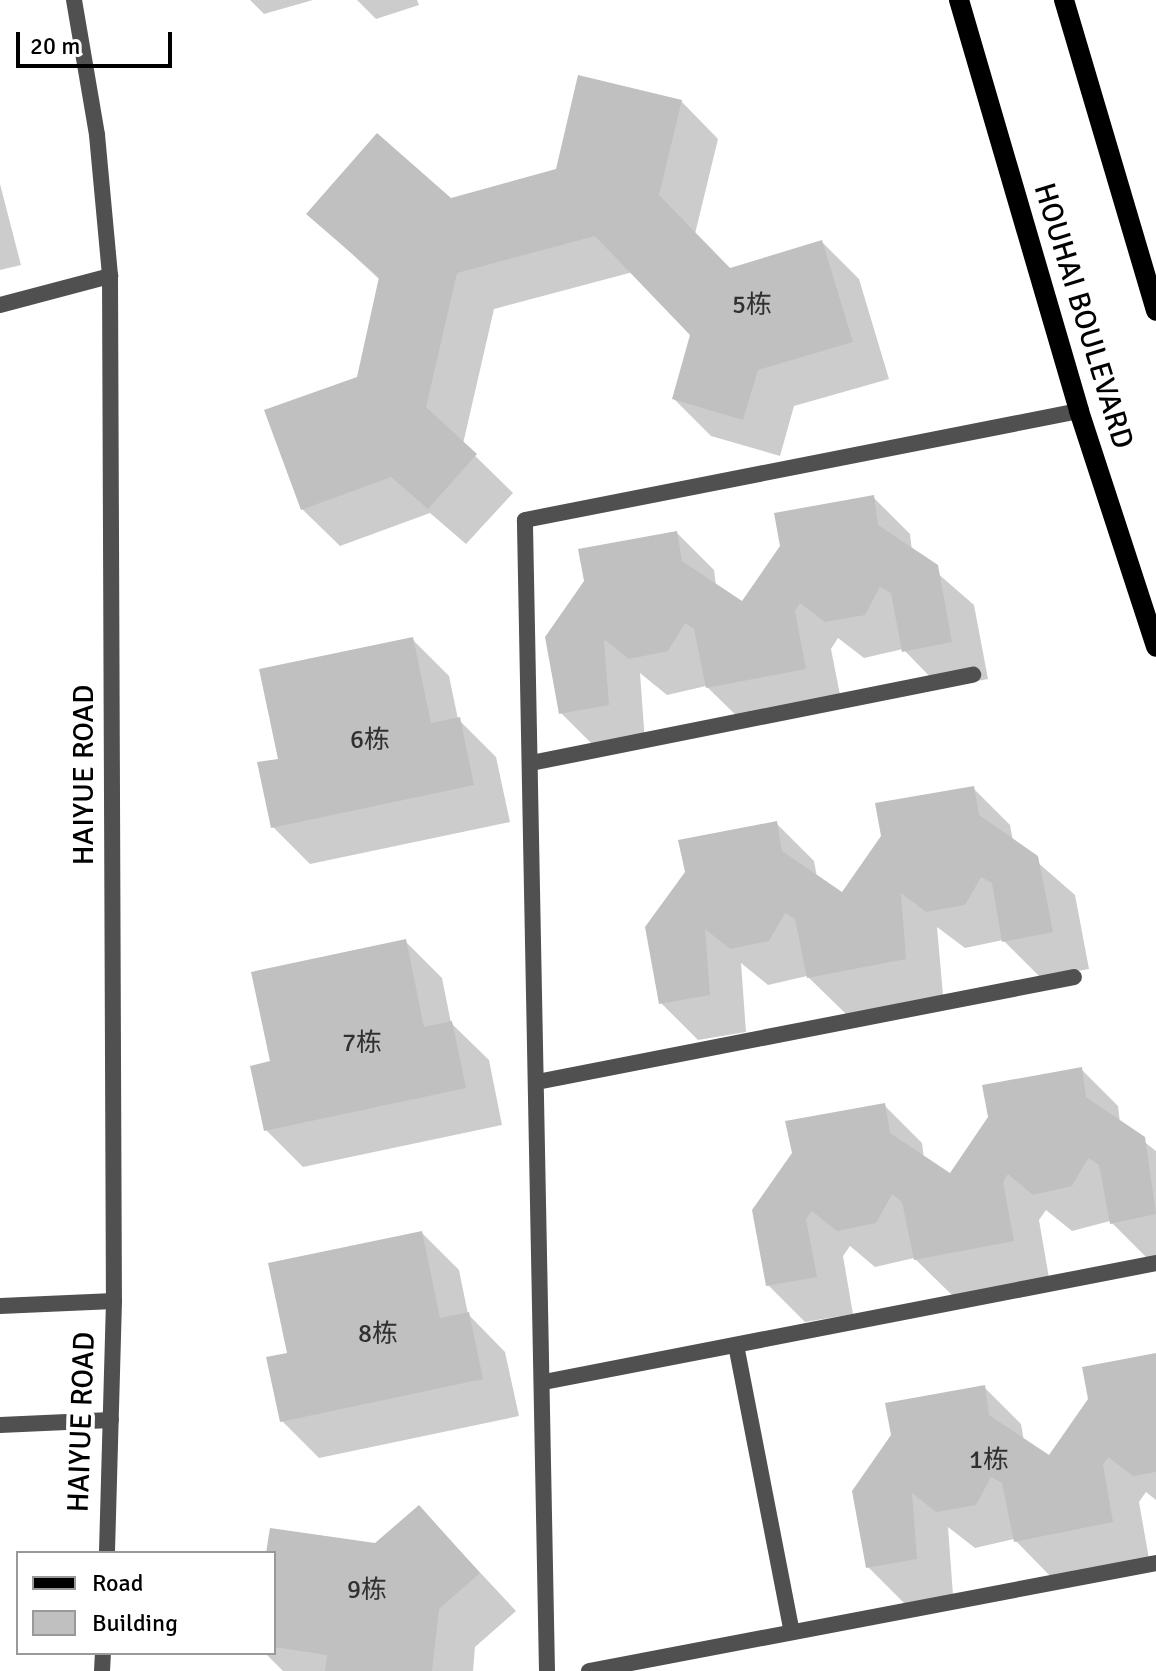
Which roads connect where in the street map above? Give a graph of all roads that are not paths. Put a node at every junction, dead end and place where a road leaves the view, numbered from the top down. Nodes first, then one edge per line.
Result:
1 (74, 0) edge
2 (959, 0) edge
3 (1064, 0) edge
4 (1137, 249) junction
5 (1156, 273) edge
6 (110, 276) junction
7 (0, 305) edge
8 (1156, 311) edge
9 (1079, 411) junction
10 (1156, 647) edge
11 (973, 675) dead end
12 (531, 763) junction
13 (1074, 977) dead end
14 (537, 1082) junction
15 (1156, 1263) edge
16 (114, 1301) junction
17 (0, 1306) edge
18 (736, 1345) junction
19 (544, 1382) junction
20 (111, 1420) junction
21 (0, 1425) edge
22 (107, 1551) edge
23 (1156, 1563) edge
24 (792, 1632) junction
25 (547, 1671) edge
26 (589, 1671) edge

1 - 6 street, HAIYUE ROAD
2 - 9 main road, HOUHAI BOULEVARD
3 - 4 main road
4 - 5 street
4 - 8 main road
6 - 7 street
6 - 16 street, HAIYUE ROAD
9 - 10 main road, HOUHAI BOULEVARD
9 - 12 street
11 - 12 street
12 - 14 street
13 - 14 street
14 - 19 street
15 - 18 street
16 - 17 street
16 - 20 street, HAIYUE ROAD
18 - 19 street
18 - 24 street
19 - 25 street
20 - 21 street
20 - 22 street, HAIYUE ROAD
23 - 24 street
24 - 26 street

